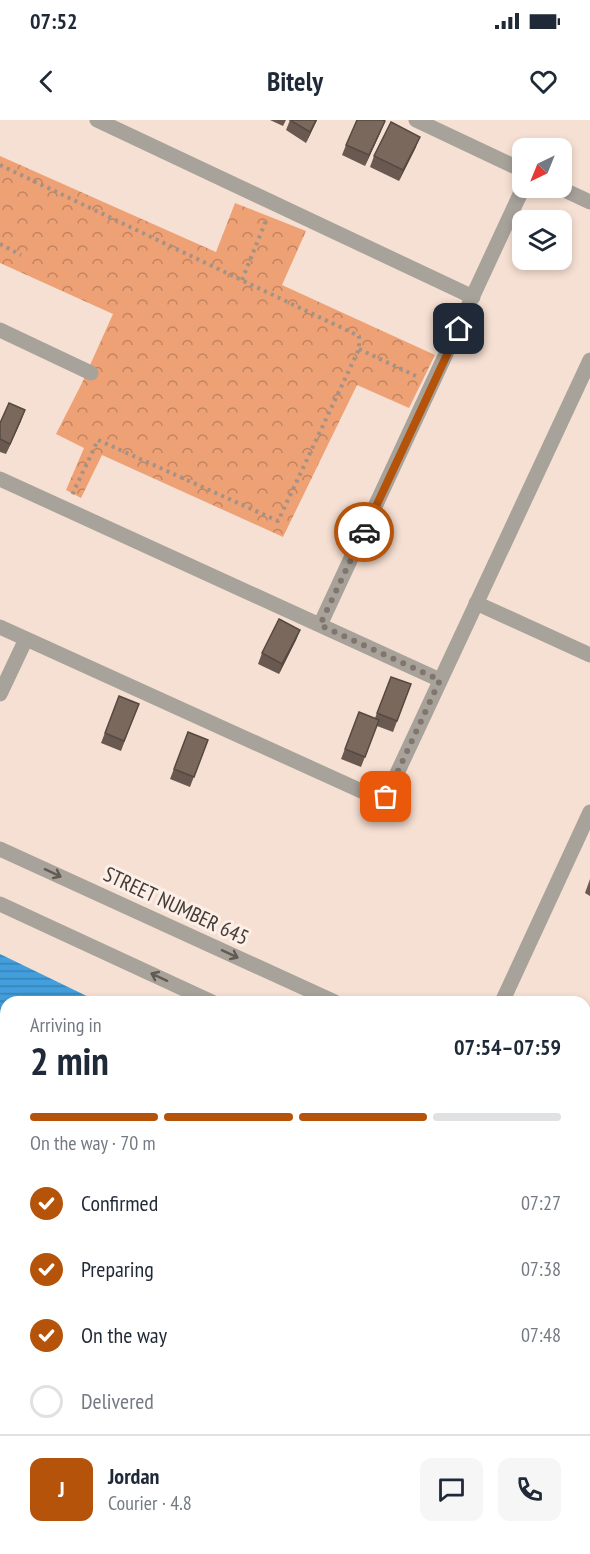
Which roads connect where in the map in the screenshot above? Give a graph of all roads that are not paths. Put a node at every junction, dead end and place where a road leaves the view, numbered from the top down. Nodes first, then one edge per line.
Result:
1 (98, 120) edge
2 (416, 120) edge
3 (512, 165) edge
4 (572, 194) edge
5 (518, 198) edge
6 (590, 202) edge
7 (473, 297) junction
8 (0, 330) edge
9 (590, 360) edge
10 (91, 373) dead end
11 (0, 479) edge
12 (476, 603) junction
13 (320, 625) junction
14 (0, 627) edge
15 (26, 639) junction
16 (590, 655) edge
17 (440, 680) junction
18 (0, 694) edge
19 (590, 812) edge
20 (0, 849) edge
21 (0, 904) edge
22 (199, 996) edge
23 (322, 996) edge
24 (505, 996) edge

1 - 7 street
2 - 3 street
4 - 6 street
5 - 7 street
7 - 13 street
8 - 10 street
9 - 12 street
11 - 13 street
12 - 16 street
12 - 17 street
13 - 17 street
14 - 15 street
15 - 17 street
15 - 18 street
19 - 24 street
20 -> 23 street, STREET NUMBER 645
22 -> 21 street

